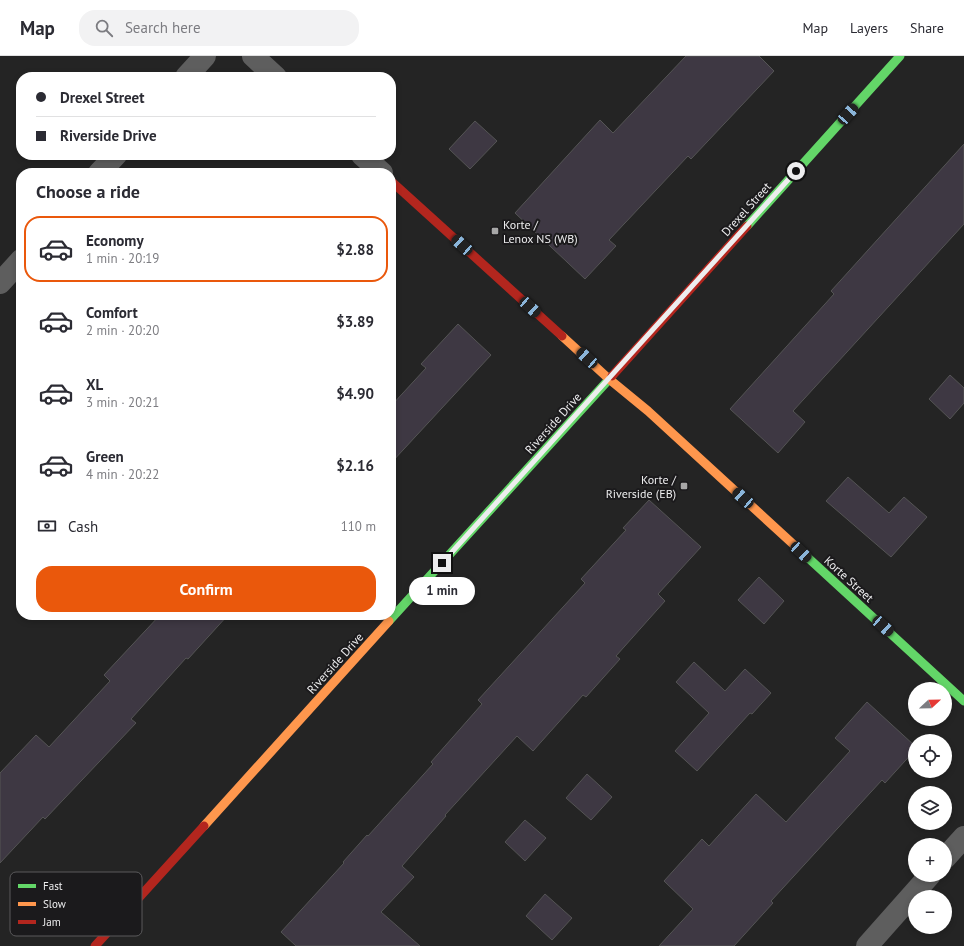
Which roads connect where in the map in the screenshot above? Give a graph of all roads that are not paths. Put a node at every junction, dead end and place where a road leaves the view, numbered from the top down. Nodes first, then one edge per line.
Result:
1 (205, 56) edge
2 (253, 56) edge
3 (900, 56) edge
4 (191, 72) edge
5 (271, 72) edge
6 (111, 160) edge
7 (368, 160) edge
8 (104, 168) edge
9 (376, 168) edge
10 (396, 186) edge
11 (16, 265) edge
12 (0, 283) edge
13 (609, 379) junction
14 (396, 614) edge
15 (391, 620) edge
16 (964, 701) edge
17 (964, 837) edge
18 (952, 850) edge
19 (924, 882) edge
20 (142, 894) edge
21 (104, 936) edge
22 (95, 946) edge
23 (867, 946) edge

1 - 4 street
2 - 5 street
3 - 13 street, Drexel Street
6 - 8 street
7 - 9 street
10 - 13 street, Korte Street
11 - 12 street
13 - 14 street, Riverside Drive
13 - 16 street, Korte Street
15 - 20 street, Riverside Drive
17 - 18 street
19 - 23 street
21 - 22 street, Riverside Drive

